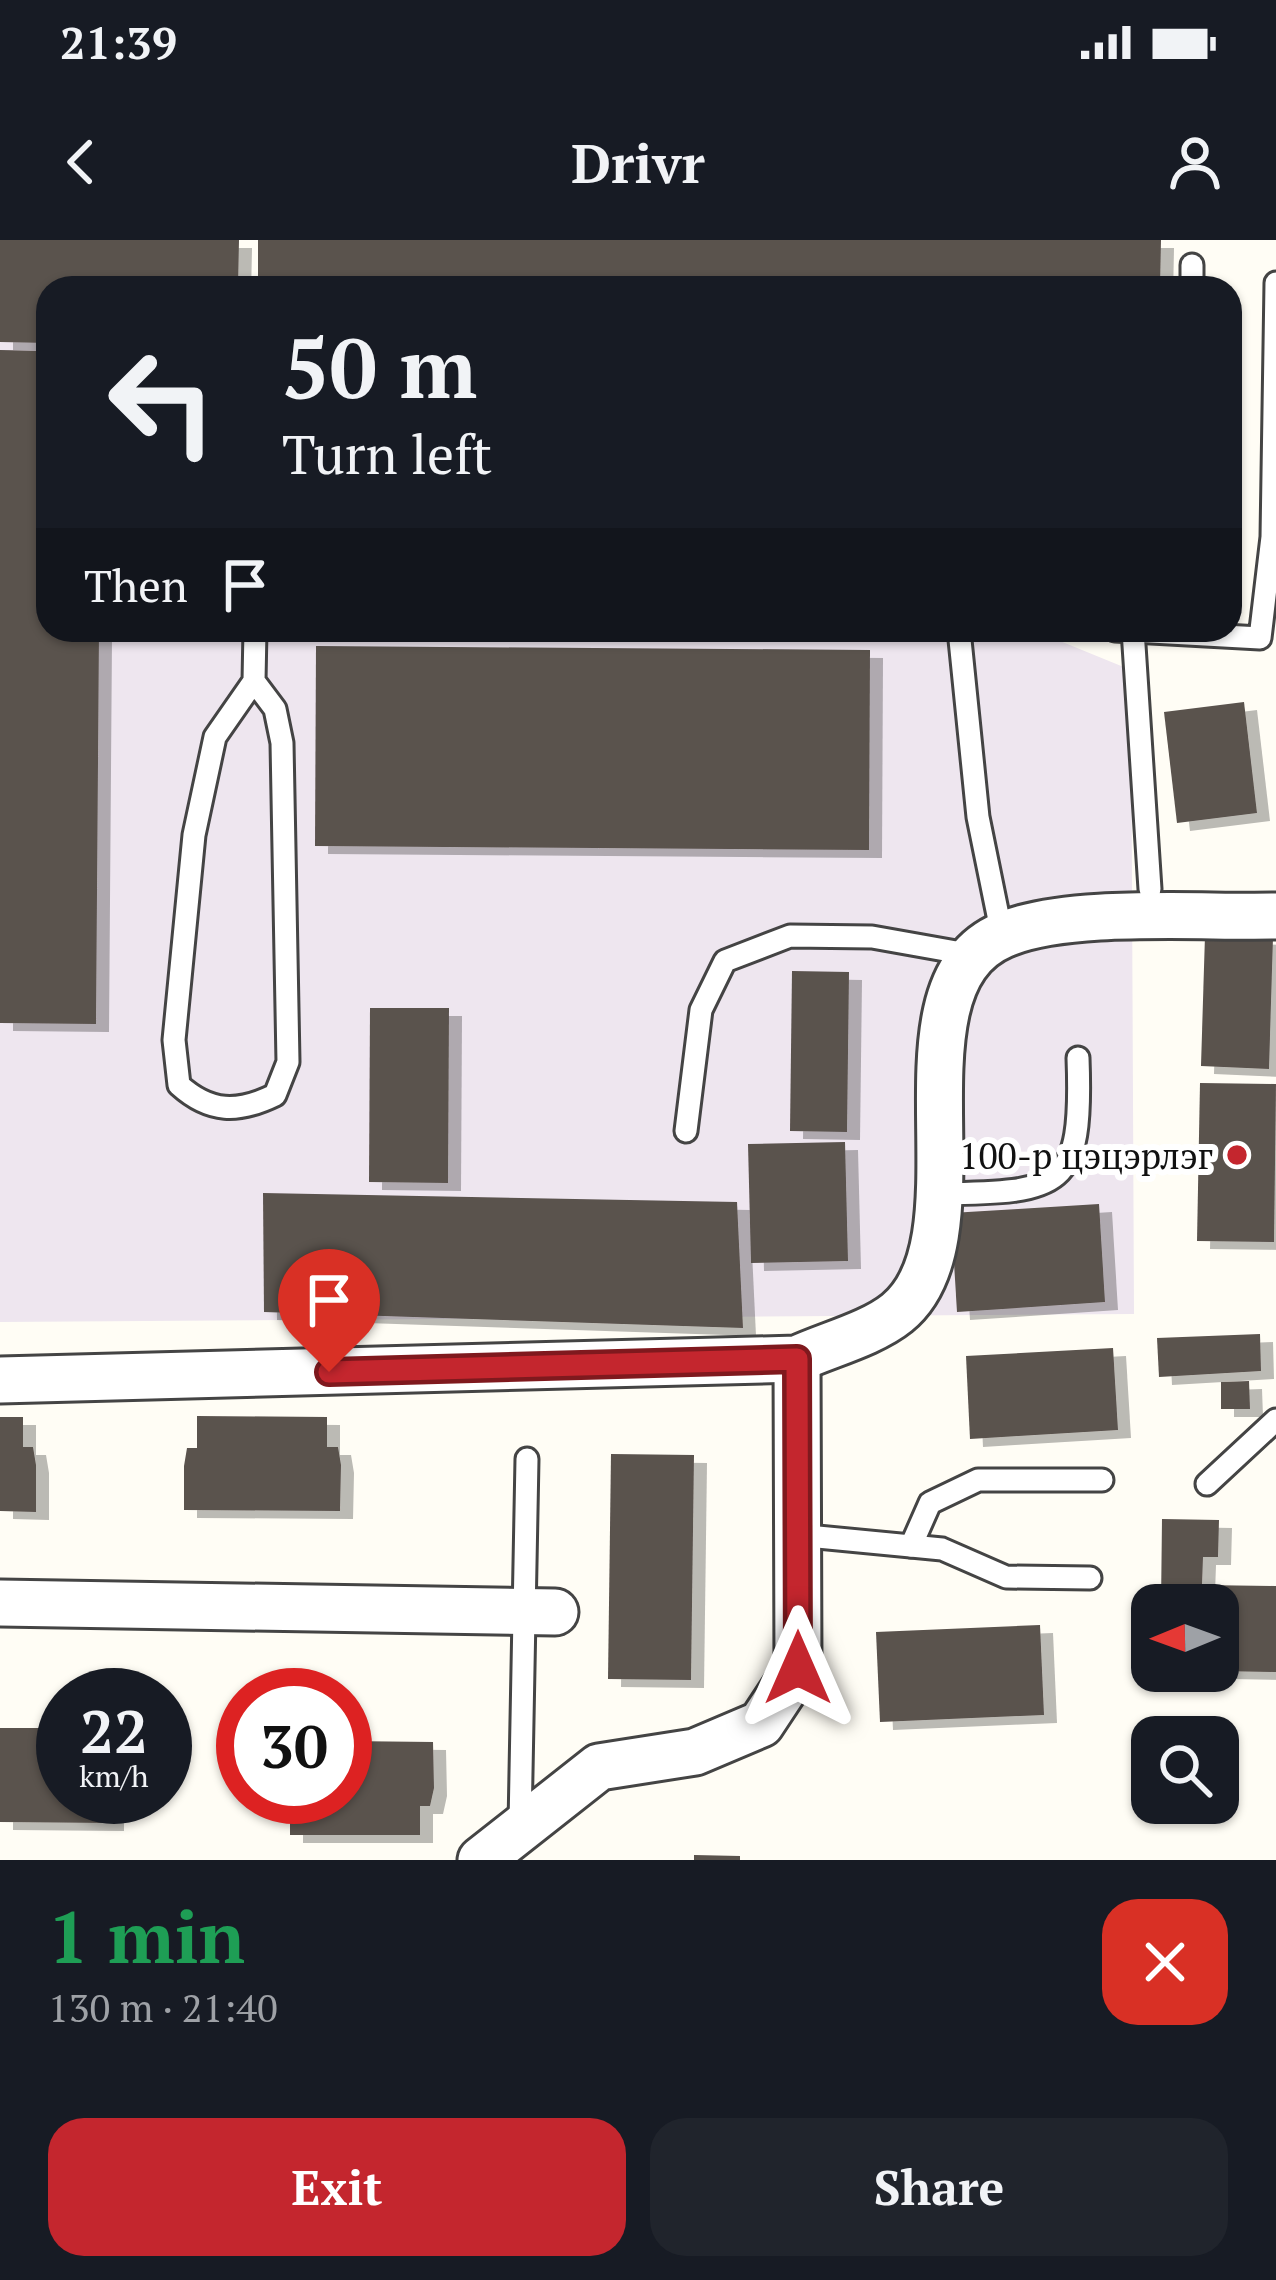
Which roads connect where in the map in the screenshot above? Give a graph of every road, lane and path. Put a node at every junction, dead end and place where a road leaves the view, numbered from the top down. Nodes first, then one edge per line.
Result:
1 (1276, 283) edge
2 (1268, 638) edge
3 (256, 642) edge
4 (960, 642) edge
5 (1134, 642) edge
6 (254, 681) junction
7 (1150, 889) dead end
8 (1276, 916) edge
9 (988, 945) junction
10 (1078, 1058) dead end
11 (686, 1131) dead end
12 (940, 1193) junction
13 (797, 1359) junction
14 (0, 1380) edge
15 (1276, 1420) edge
16 (527, 1459) dead end
17 (1102, 1480) dead end
18 (1207, 1484) dead end
19 (797, 1534) junction
20 (911, 1546) junction
21 (1090, 1579) dead end
22 (0, 1603) edge
23 (538, 1611) junction
24 (520, 1832) junction
25 (482, 1860) edge

1 - 2 lane
3 - 6 lane
4 - 9 lane
5 - 7 lane
6 - 6 lane
8 - 9 street
9 - 11 lane
9 - 12 street
10 - 12 lane
12 - 13 street
13 - 14 street
13 - 19 street
15 - 18 lane
16 - 23 lane
17 - 20 lane
19 - 20 lane
19 - 24 street
20 - 21 lane
22 - 23 street
23 - 24 lane
24 - 25 street

